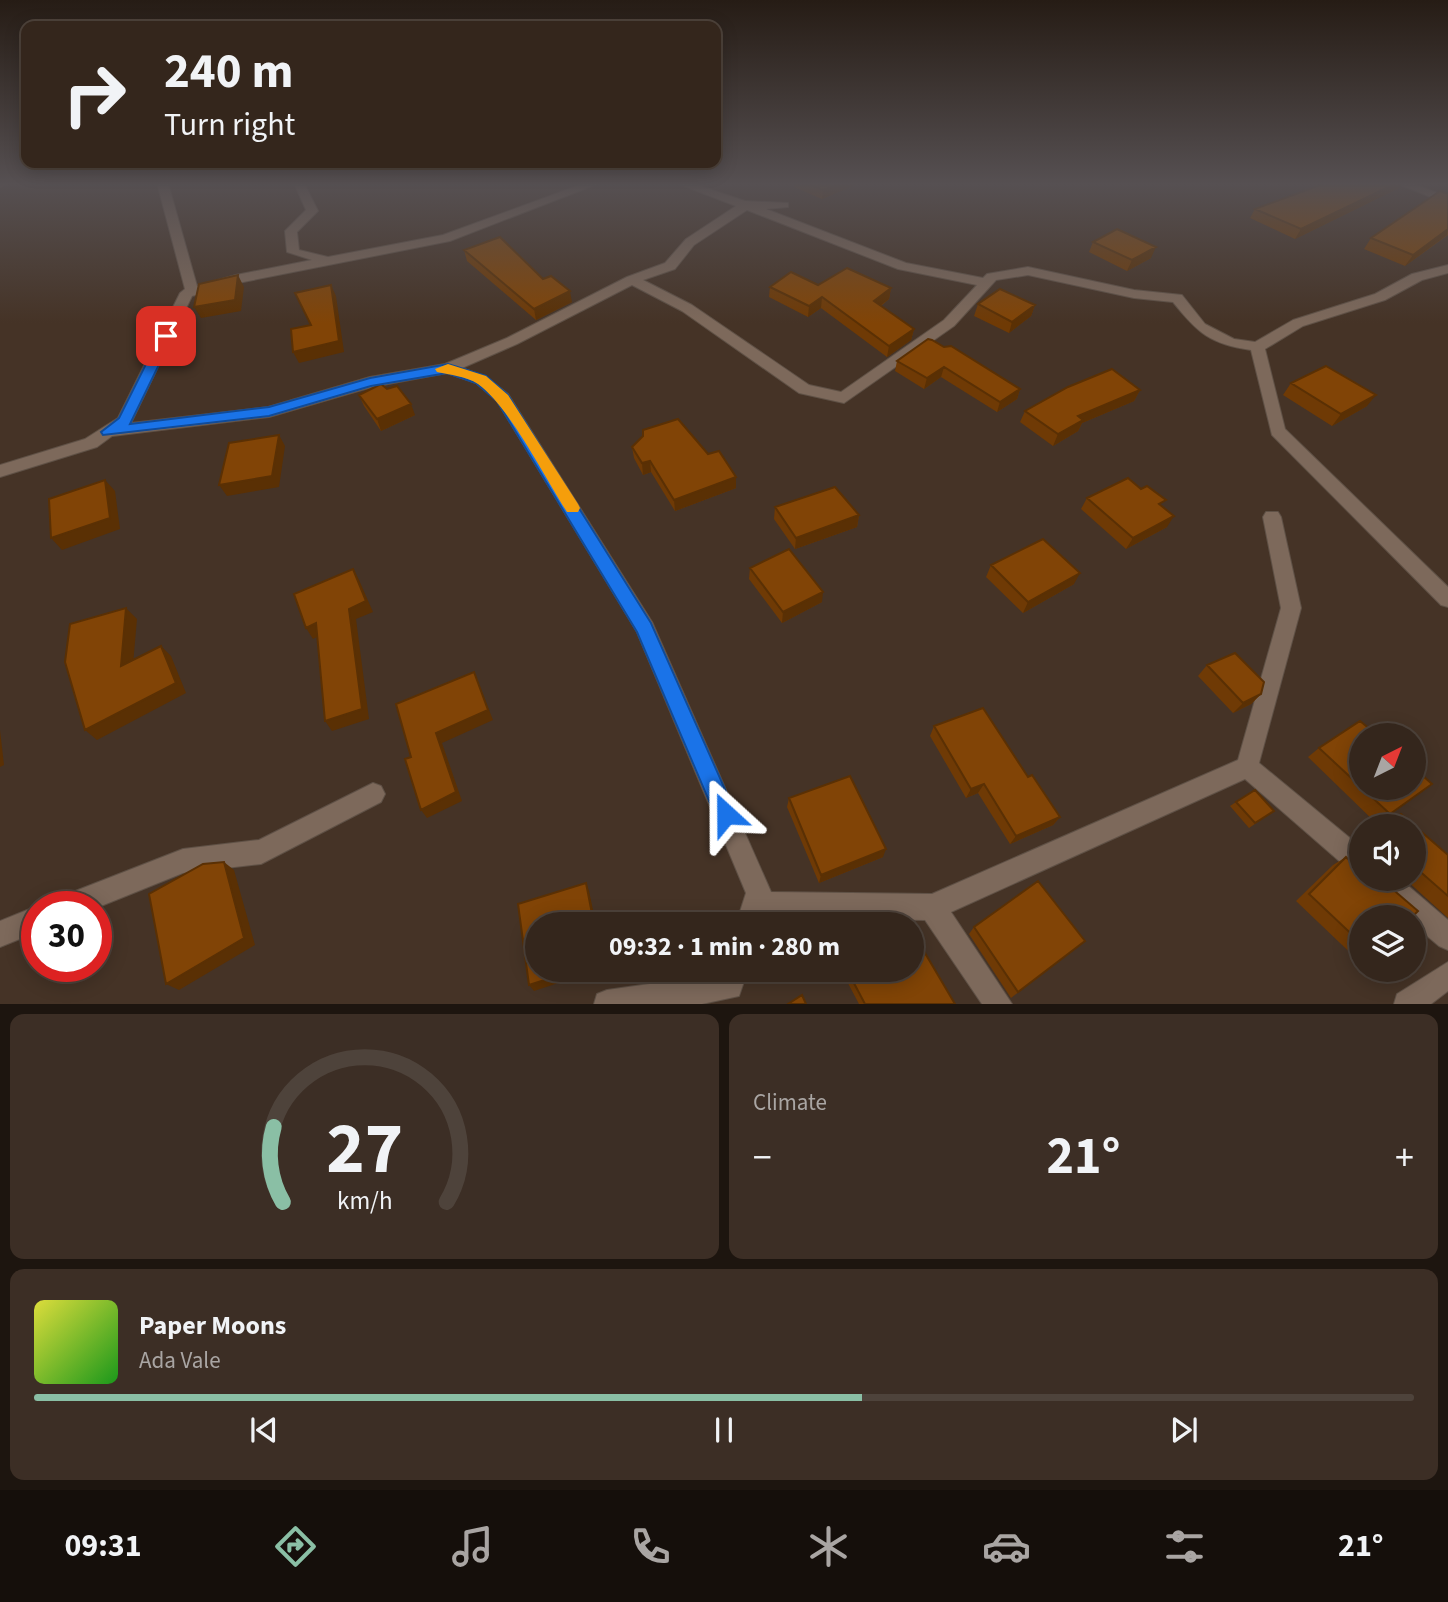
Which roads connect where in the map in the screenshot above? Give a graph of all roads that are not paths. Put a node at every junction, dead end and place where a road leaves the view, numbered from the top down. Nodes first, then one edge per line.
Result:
1 (175, 230) edge
2 (292, 230) edge
3 (468, 230) edge
4 (709, 230) edge
5 (810, 230) edge
6 (332, 261) junction
7 (1448, 269) edge
8 (632, 280) junction
9 (986, 283) junction
10 (192, 292) junction
11 (1257, 346) junction
12 (448, 368) junction
13 (108, 432) junction
14 (0, 471) edge
15 (1272, 517) dead end
16 (1448, 599) edge
17 (1247, 767) junction
18 (373, 794) dead end
19 (1349, 853) edge
20 (107, 891) edge
21 (1394, 891) edge
22 (932, 907) junction
23 (753, 912) edge
24 (803, 912) edge
25 (21, 925) edge
26 (0, 934) edge
27 (1448, 937) edge
28 (1448, 975) edge
29 (730, 982) edge
30 (607, 1003) edge
31 (999, 1003) edge
32 (1407, 1003) edge

1 - 10 street
2 - 6 street
3 - 6 street
4 - 8 street
5 - 9 street
6 - 10 street
7 - 11 street
8 - 9 street
8 - 12 street
9 - 11 street
10 - 13 street
11 - 16 street
12 - 13 street
12 - 23 street
13 - 14 street
15 - 17 street
17 - 19 street
17 - 22 street
18 - 20 street
21 - 27 street
22 - 24 street
22 - 31 street
25 - 26 street
28 - 32 street
29 - 30 street

